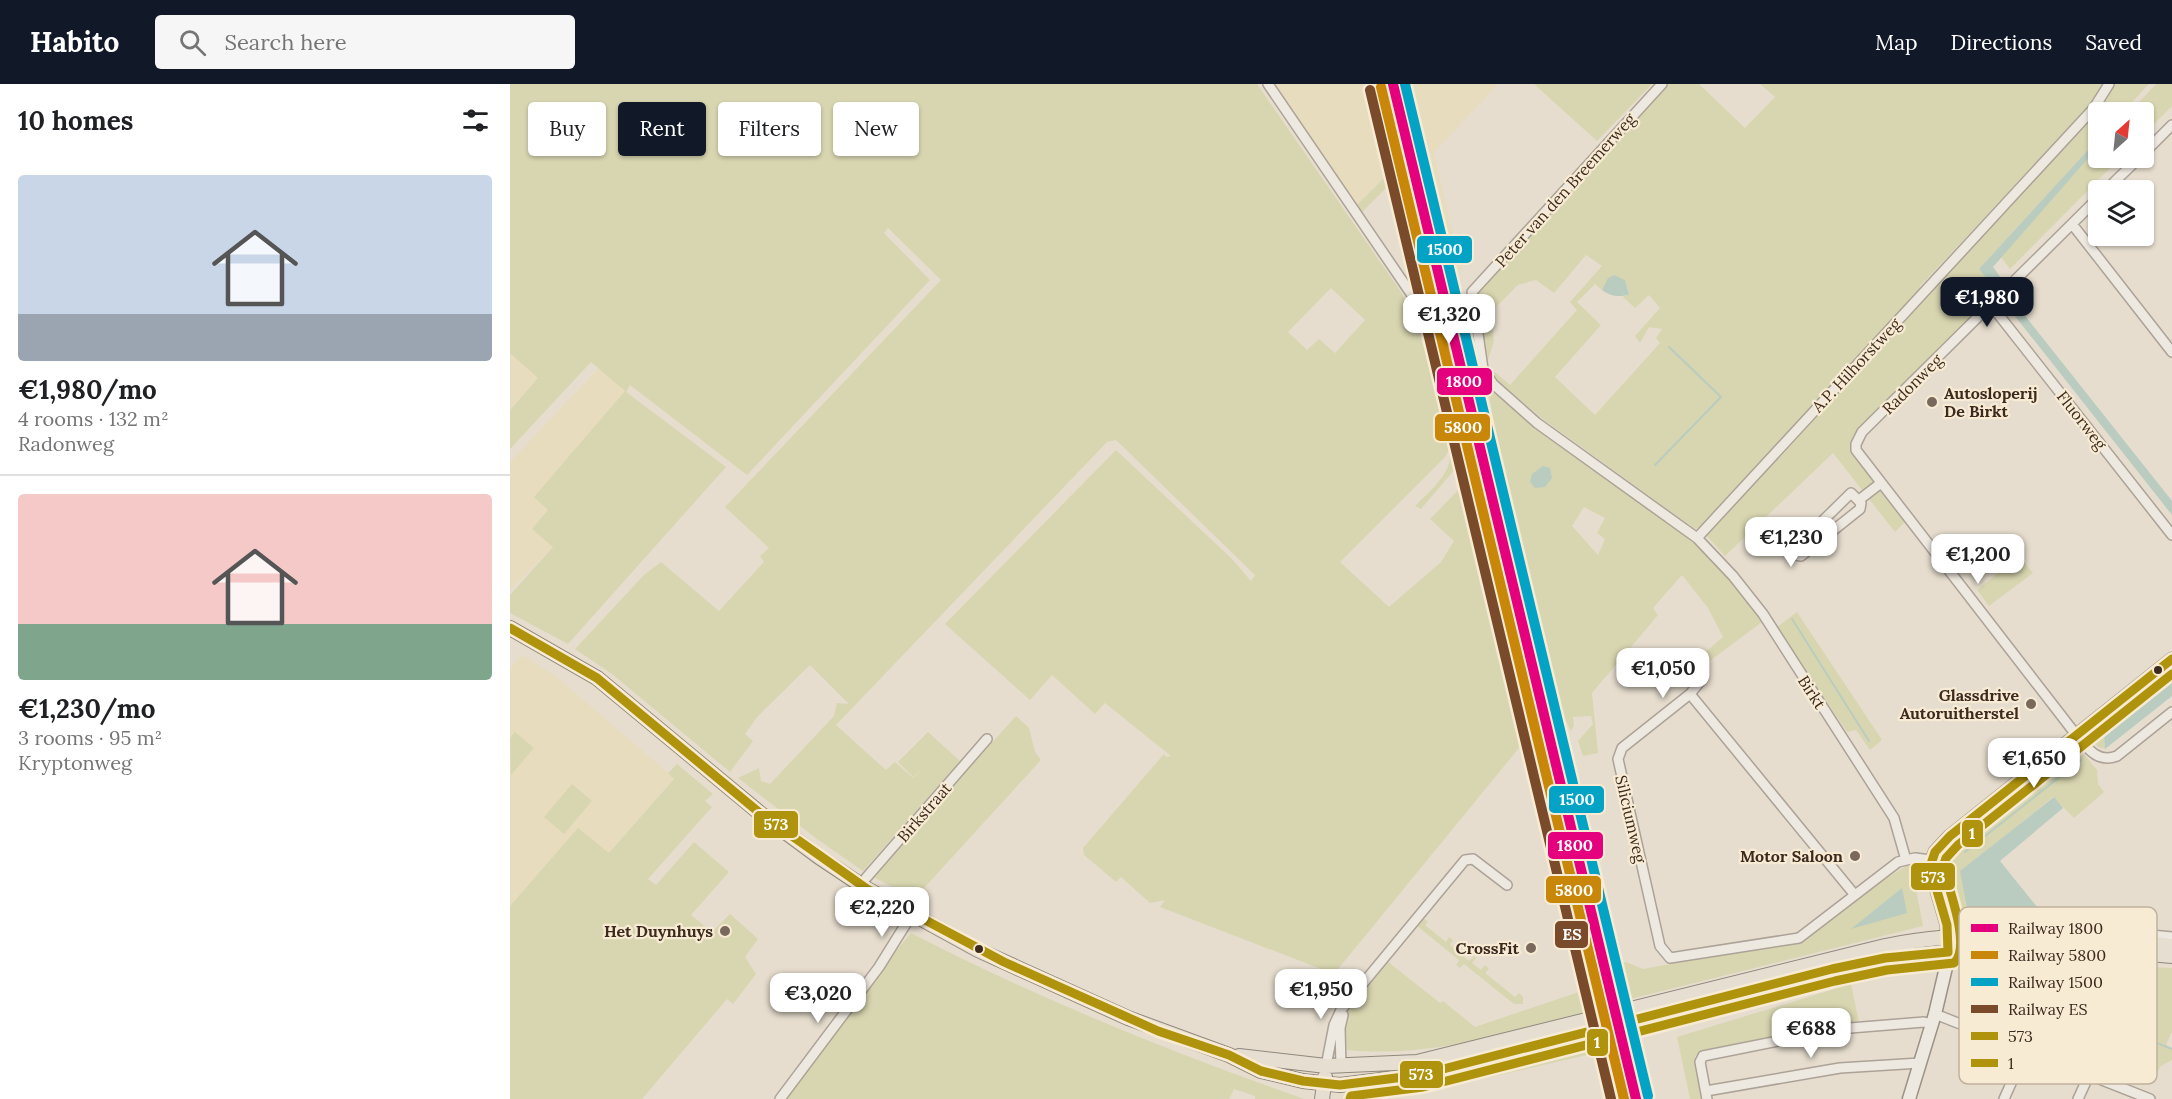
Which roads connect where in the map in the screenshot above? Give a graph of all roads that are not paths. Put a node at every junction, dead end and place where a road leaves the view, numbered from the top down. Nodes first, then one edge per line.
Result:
1 (1268, 84) edge
2 (1662, 84) edge
3 (2109, 84) edge
4 (2172, 125) edge
5 (2154, 143) edge
6 (2129, 168) edge
7 (2116, 180) edge
8 (2088, 208) edge
9 (2072, 225) junction
10 (1991, 305) junction
11 (2172, 352) edge
12 (1483, 369) junction
13 (1881, 483) junction
14 (1859, 500) junction
15 (1824, 518) junction
16 (1834, 529) junction
17 (2172, 535) edge
18 (1697, 538) junction
19 (510, 628) edge
20 (2172, 659) edge
21 (1703, 678) dead end
22 (1690, 694) junction
23 (2172, 712) edge
24 (2077, 736) junction
25 (987, 739) dead end
26 (1906, 860) junction
27 (1931, 860) junction
28 (1507, 885) dead end
29 (858, 890) junction
30 (1854, 894) junction
31 (912, 914) junction
32 (2157, 935) edge
33 (1948, 936) junction
34 (1959, 936) edge
35 (2172, 937) edge
36 (2157, 945) edge
37 (2172, 946) edge
38 (1959, 951) edge
39 (1948, 952) junction
40 (2157, 955) edge
41 (2172, 956) edge
42 (1348, 1004) junction
43 (1647, 1012) junction
44 (1934, 1019) junction
45 (1598, 1024) junction
46 (1959, 1027) edge
47 (1232, 1056) junction
48 (1920, 1063) junction
49 (1326, 1066) junction
50 (1341, 1066) junction
51 (1324, 1084) junction
52 (2011, 1084) edge
53 (2085, 1084) edge
54 (2112, 1084) edge
55 (1340, 1085) junction
56 (1707, 1095) edge
57 (780, 1099) edge
58 (1322, 1099) edge
59 (1338, 1099) edge
60 (1909, 1099) edge
61 (2004, 1099) edge
62 (2078, 1099) edge
63 (2150, 1099) edge

1 - 12 street
2 - 12 street, Peter van den Breemerweg
3 - 18 street, A.P. Hilhorstweg
4 - 5 street
6 - 7 street
8 - 9 street, Radonweg
9 - 10 street, Radonweg
9 - 11 street
10 - 13 street, Radonweg
10 - 17 street, Fluorweg
12 - 18 street
13 - 14 street
13 - 24 street
14 - 15 street
14 - 16 street
15 - 16 street
15 - 16 street
18 - 26 street, Birkt
19 - 29 main road
20 - 24 street
21 - 22 street, Siliciumweg
22 - 30 street
22 - 30 street, Siliciumweg
23 - 24 street
24 - 27 street
25 - 29 street, Birkstraat
26 - 27 street
26 - 30 street, Siliciumweg
27 - 33 street
28 - 42 street
29 - 31 main road
31 - 47 main road
31 - 57 street
32 - 35 street
33 - 34 main road
33 - 39 street
33 - 43 main road
36 - 37 main road
38 - 39 main road
39 - 43 main road
39 - 44 street
40 - 41 main road
42 - 49 street
42 - 50 street
43 - 45 main road
44 - 46 street
44 - 48 street
44 - 56 street
45 - 50 main road
45 - 55 main road
47 - 49 main road
47 - 51 main road
48 - 56 street
48 - 60 street
49 - 50 main road
49 - 51 main road
50 - 55 main road
51 - 55 main road
51 - 58 main road
52 - 61 street
53 - 62 street
54 - 63 street
55 - 59 main road

